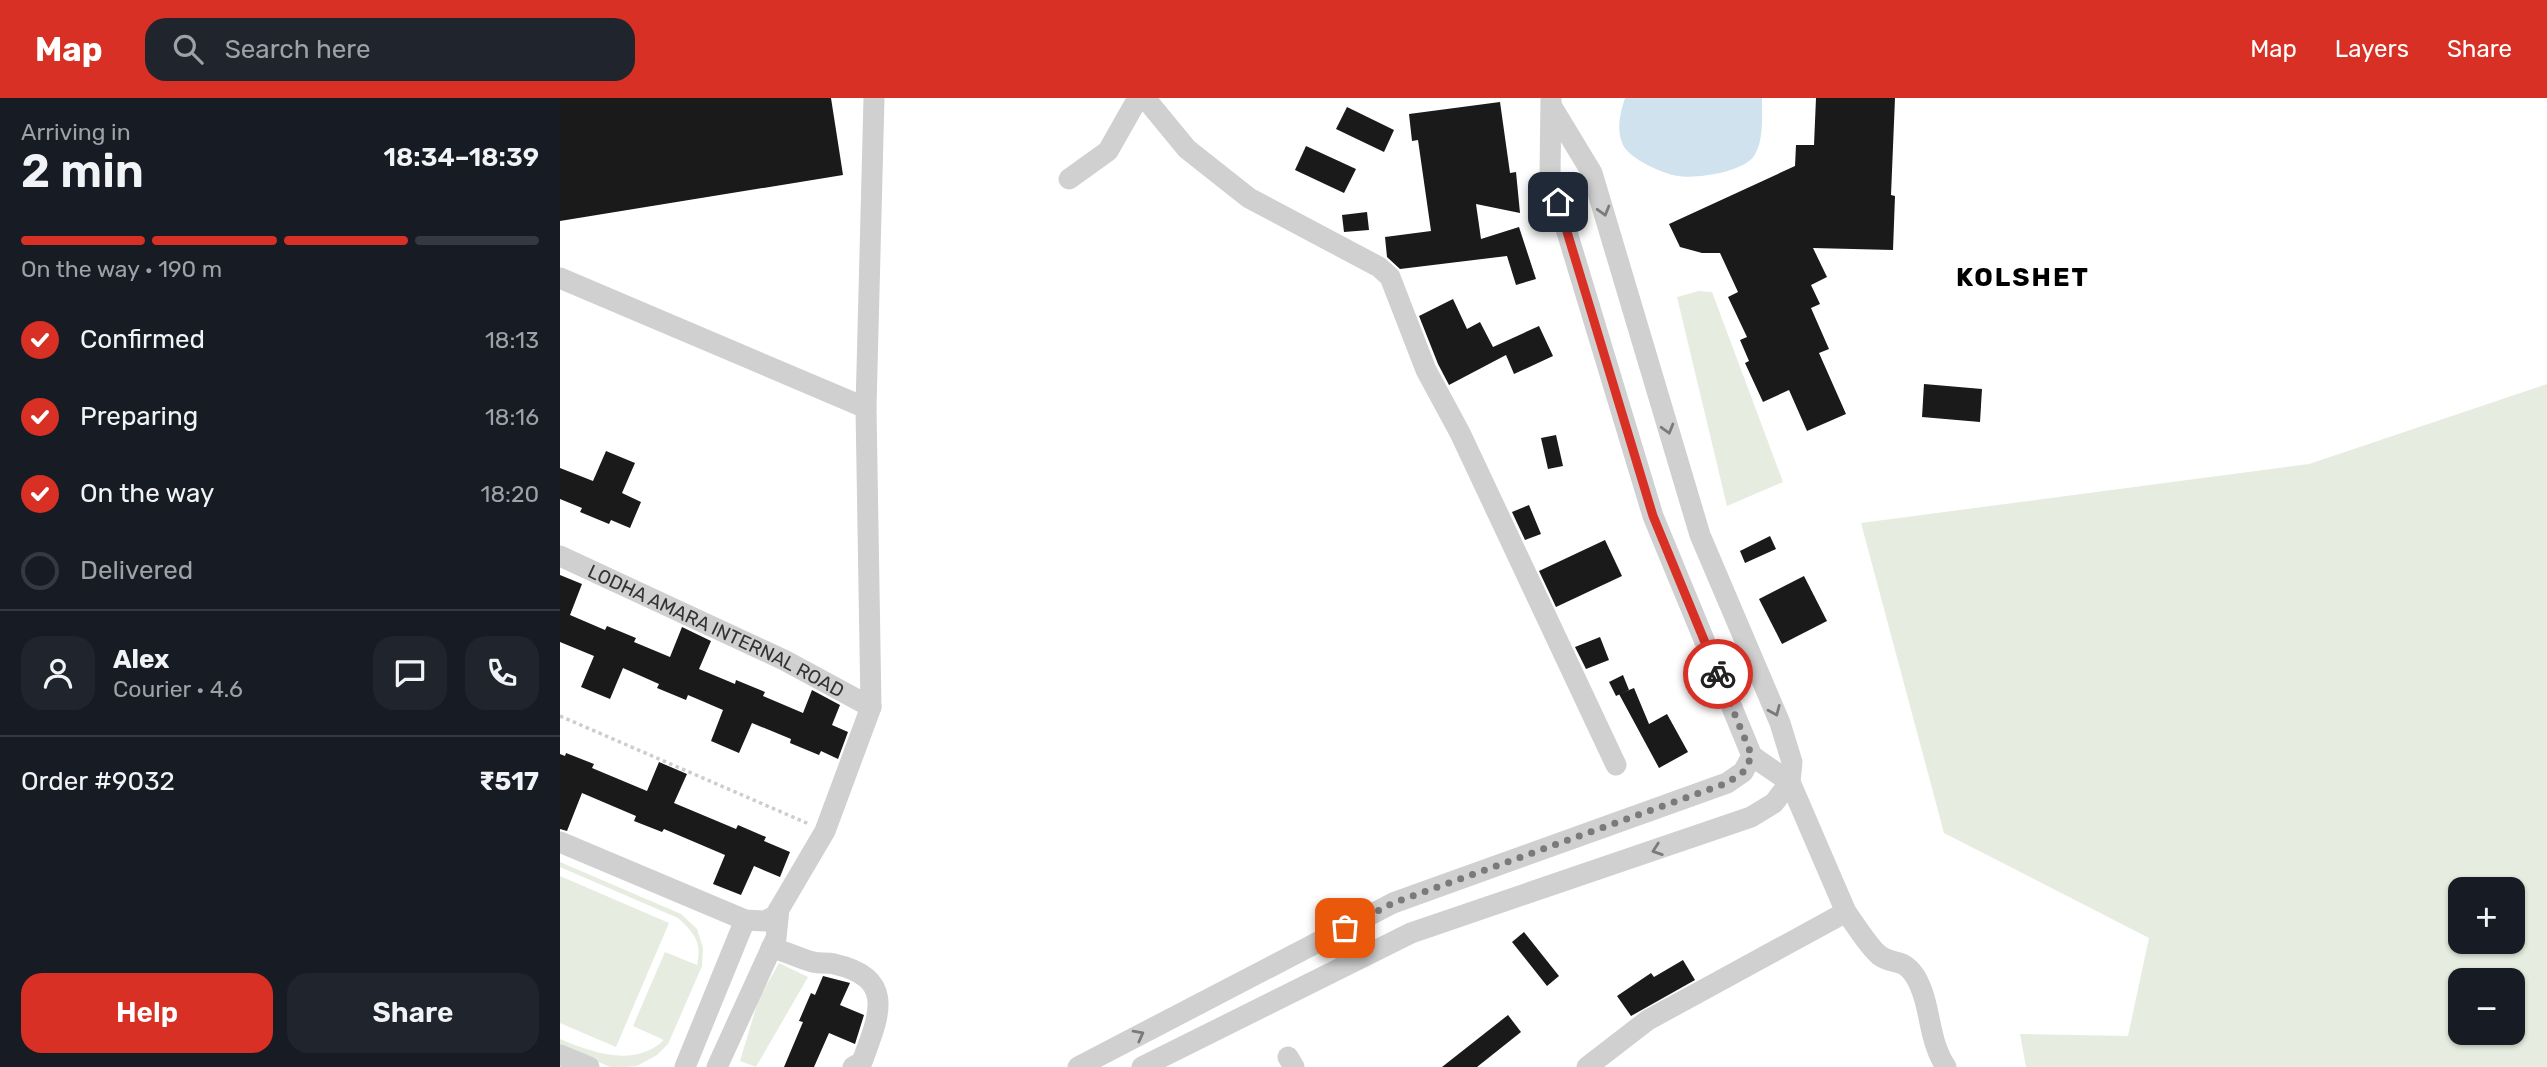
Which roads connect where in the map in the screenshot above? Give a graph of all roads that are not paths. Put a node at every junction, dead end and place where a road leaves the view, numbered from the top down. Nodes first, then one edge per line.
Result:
1 (874, 98) edge
2 (1138, 98) edge
3 (1145, 98) edge
4 (1551, 103) edge
5 (1069, 179) dead end
6 (560, 278) edge
7 (866, 408) junction
8 (1708, 554) junction
9 (560, 556) edge
10 (1674, 566) junction
11 (871, 707) junction
12 (1752, 756) junction
13 (1616, 765) dead end
14 (1790, 782) junction
15 (560, 842) edge
16 (1426, 891) junction
17 (779, 909) junction
18 (1846, 912) junction
19 (745, 920) junction
20 (1445, 922) junction
21 (771, 948) junction
22 (560, 1055) edge
23 (589, 1067) edge
24 (685, 1067) edge
25 (717, 1067) edge
26 (853, 1067) edge
27 (1079, 1067) edge
28 (1142, 1067) edge
29 (1587, 1067) edge
30 (1946, 1067) edge

1 - 7 street, LODHA AMARA INTERNAL ROAD
2 - 5 street
3 - 13 street
4 -> 8 street
4 - 10 street
6 - 7 street
7 - 11 street, LODHA AMARA INTERNAL ROAD
8 - 10 street
8 -> 14 street
9 - 11 street, LODHA AMARA INTERNAL ROAD
10 - 12 street
11 - 17 street, LODHA AMARA INTERNAL ROAD
12 - 14 street
12 - 16 street
14 - 18 street
14 -> 20 street
15 - 19 street
16 - 20 street
27 -> 16 street
17 - 19 street
17 - 21 street
18 - 29 street
18 - 30 street
19 - 24 street
20 - 28 street
21 - 25 street
21 - 26 street
22 - 23 street

